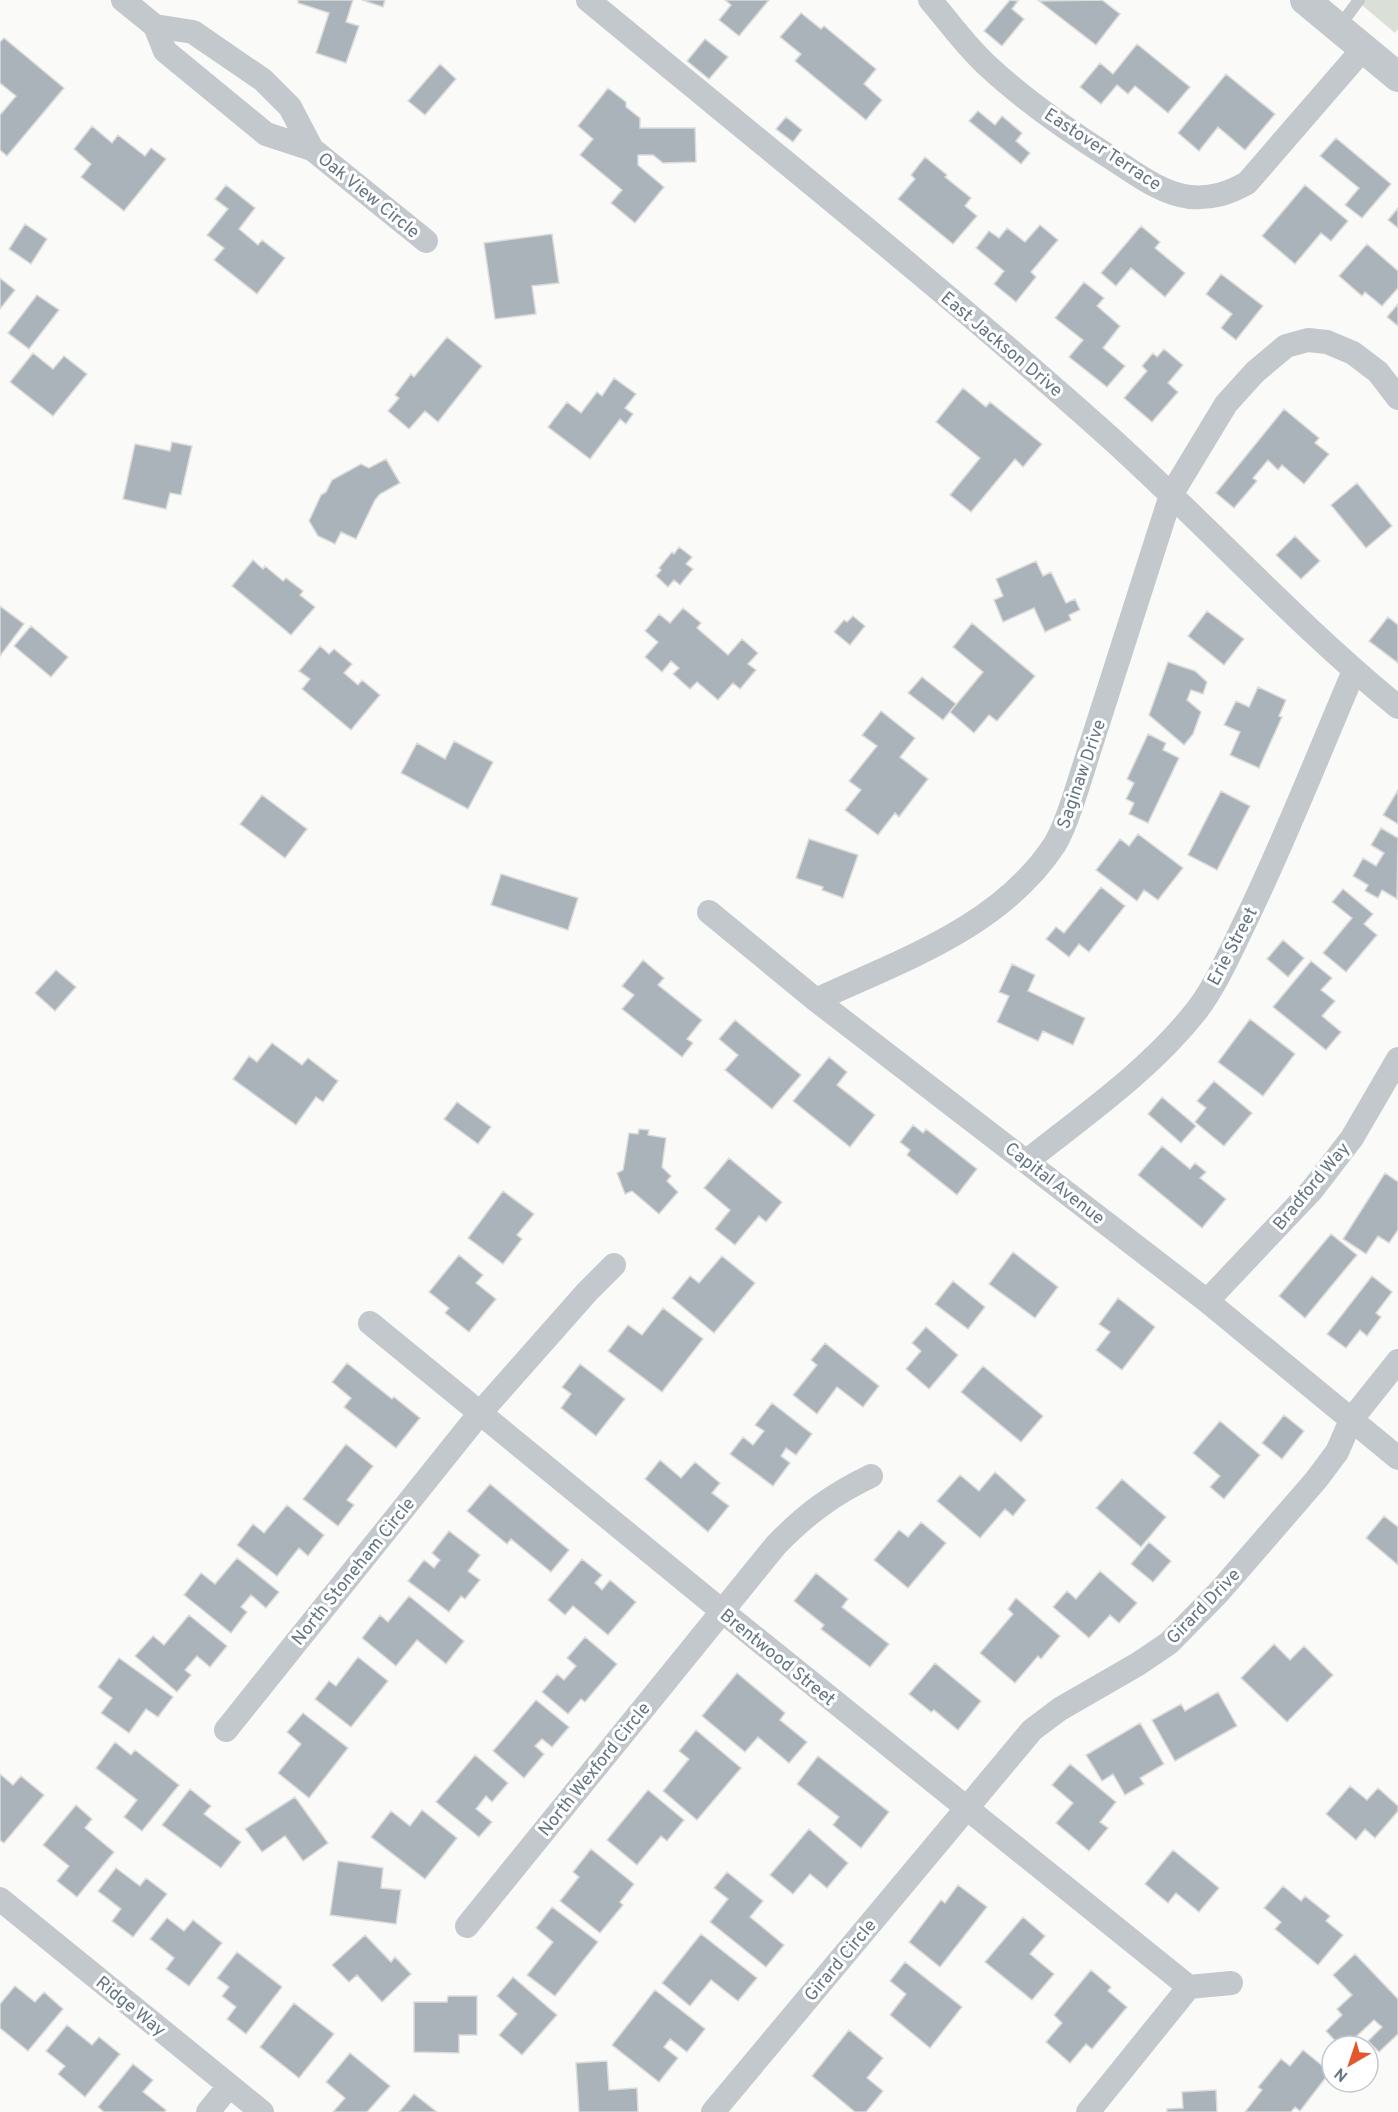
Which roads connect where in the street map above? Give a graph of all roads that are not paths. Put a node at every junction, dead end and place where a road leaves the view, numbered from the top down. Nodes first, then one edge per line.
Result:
1 (123, 0) edge
2 (588, 0) edge
3 (930, 0) edge
4 (1305, 0) edge
5 (1359, 0) edge
6 (156, 26) junction
7 (1338, 28) junction
8 (1363, 49) junction
9 (1398, 77) edge
10 (312, 149) junction
11 (426, 241) dead end
12 (1398, 398) edge
13 (1171, 495) junction
14 (1353, 671) junction
15 (1398, 707) edge
16 (709, 912) dead end
17 (816, 1000) junction
18 (1398, 1059) edge
19 (1027, 1161) junction
20 (614, 1265) dead end
21 (1207, 1301) junction
22 (370, 1323) dead end
23 (1398, 1361) edge
24 (480, 1413) junction
25 (1351, 1420) junction
26 (1398, 1458) edge
27 (871, 1476) dead end
28 (722, 1611) junction
29 (226, 1730) dead end
30 (966, 1809) junction
31 (0, 1899) edge
32 (467, 1926) dead end
33 (1231, 1983) dead end
34 (1189, 1987) junction
35 (229, 2086) junction
36 (208, 2112) edge
37 (262, 2112) edge
38 (713, 2112) edge
39 (1088, 2112) edge

1 - 6 street, Oak View Circle
2 - 13 street, East Jackson Drive
3 - 8 street, Eastover Terrace
4 - 7 street
5 - 7 lane
6 - 10 street, Oak View Circle
6 - 10 street, Oak View Circle
7 - 8 street
8 - 9 street
10 - 11 street, Oak View Circle
12 - 13 street, Saginaw Drive
13 - 14 street, East Jackson Drive
13 - 17 street, Saginaw Drive
14 - 15 street, East Jackson Drive
14 - 19 street, Erie Street
16 - 17 street, Capital Avenue
17 - 19 street, Capital Avenue
18 - 21 street, Bradford Way
19 - 21 street, Capital Avenue
20 - 24 street, North Stoneham Circle
21 - 25 street, Capital Avenue
22 - 24 street, Brentwood Street
23 - 25 street, Girard Drive
24 - 28 street, Brentwood Street
24 - 29 street, North Stoneham Circle
25 - 26 street, Capital Avenue
25 - 30 street, Girard Drive
27 - 28 street, North Wexford Circle
28 - 30 street, Brentwood Street
28 - 32 street, North Wexford Circle
30 - 34 street, Brentwood Street
30 - 38 street, Girard Circle
31 - 35 street, Ridge Way
33 - 34 street
34 - 39 street
35 - 36 street
35 - 37 street, Ridge Way

